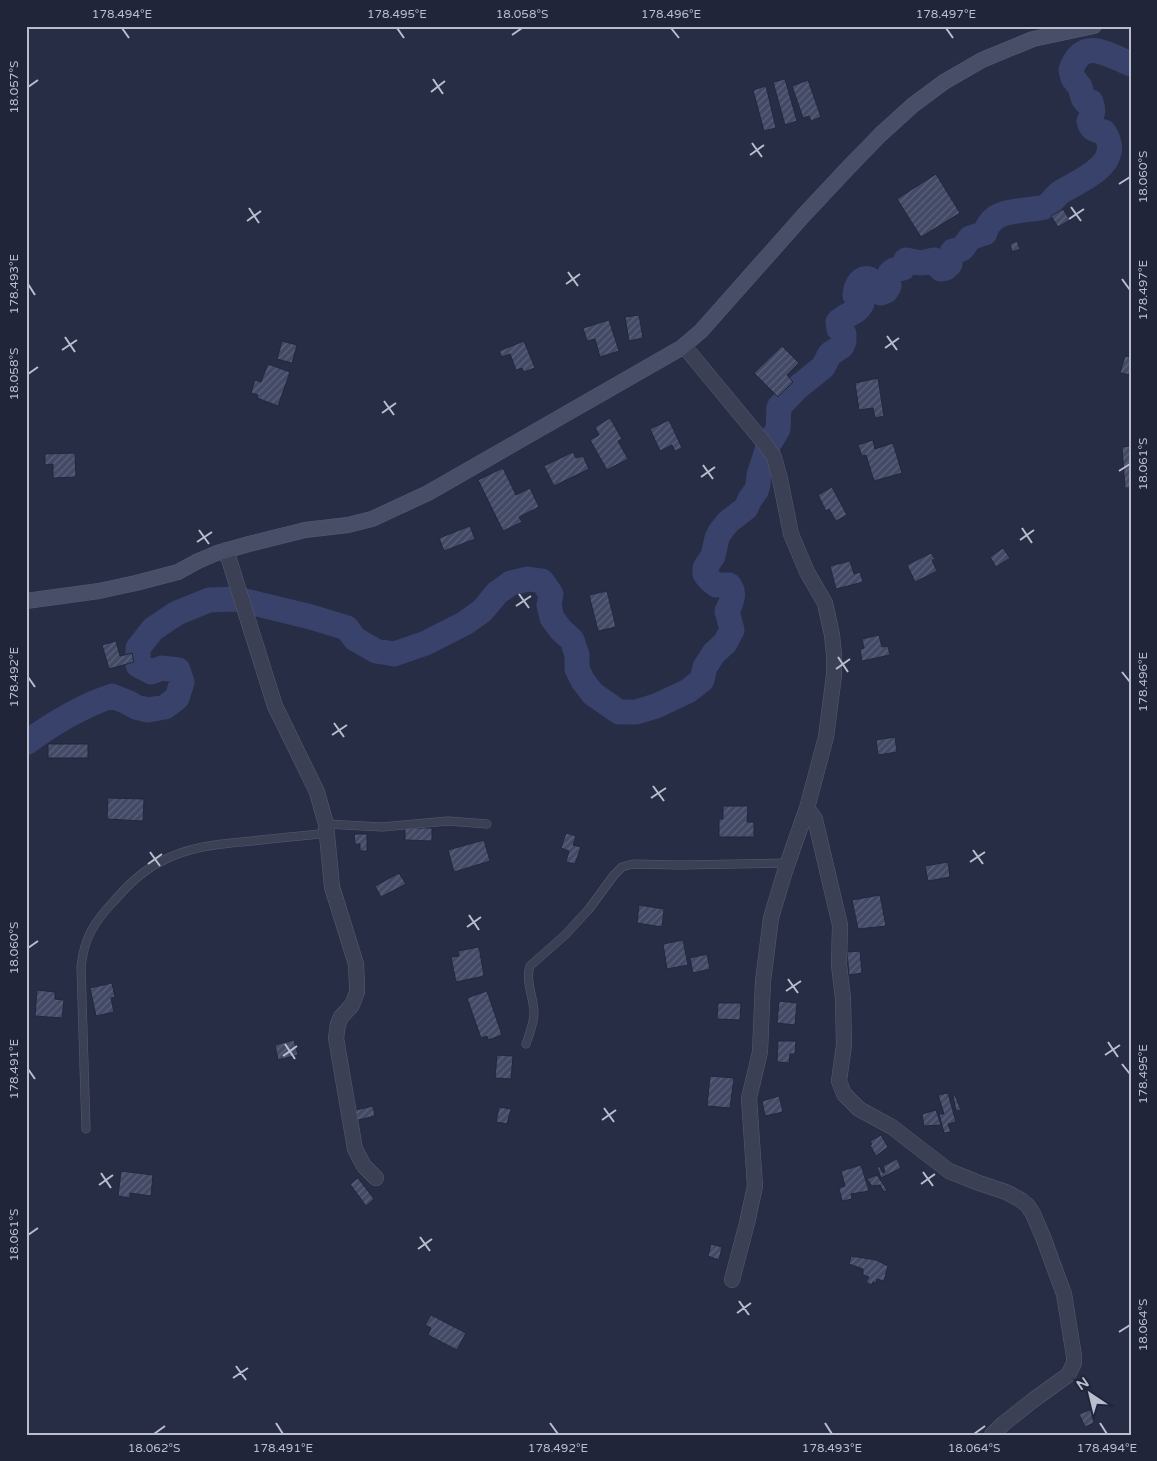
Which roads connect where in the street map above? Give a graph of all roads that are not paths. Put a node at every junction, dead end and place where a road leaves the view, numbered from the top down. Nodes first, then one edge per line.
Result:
1 (1094, 26) edge
2 (684, 346) junction
3 (226, 550) junction
4 (26, 601) edge
5 (807, 808) junction
6 (487, 824) dead end
7 (327, 829) junction
8 (787, 863) junction
9 (526, 1044) dead end
10 (86, 1129) dead end
11 (376, 1178) dead end
12 (732, 1280) dead end
13 (992, 1435) edge

1 - 2 street
2 - 3 street
2 - 5 street
3 - 4 street
3 - 7 street
5 - 8 street
5 - 13 street
6 - 7 lane
7 - 10 lane
7 - 11 street
8 - 9 lane
8 - 12 street

